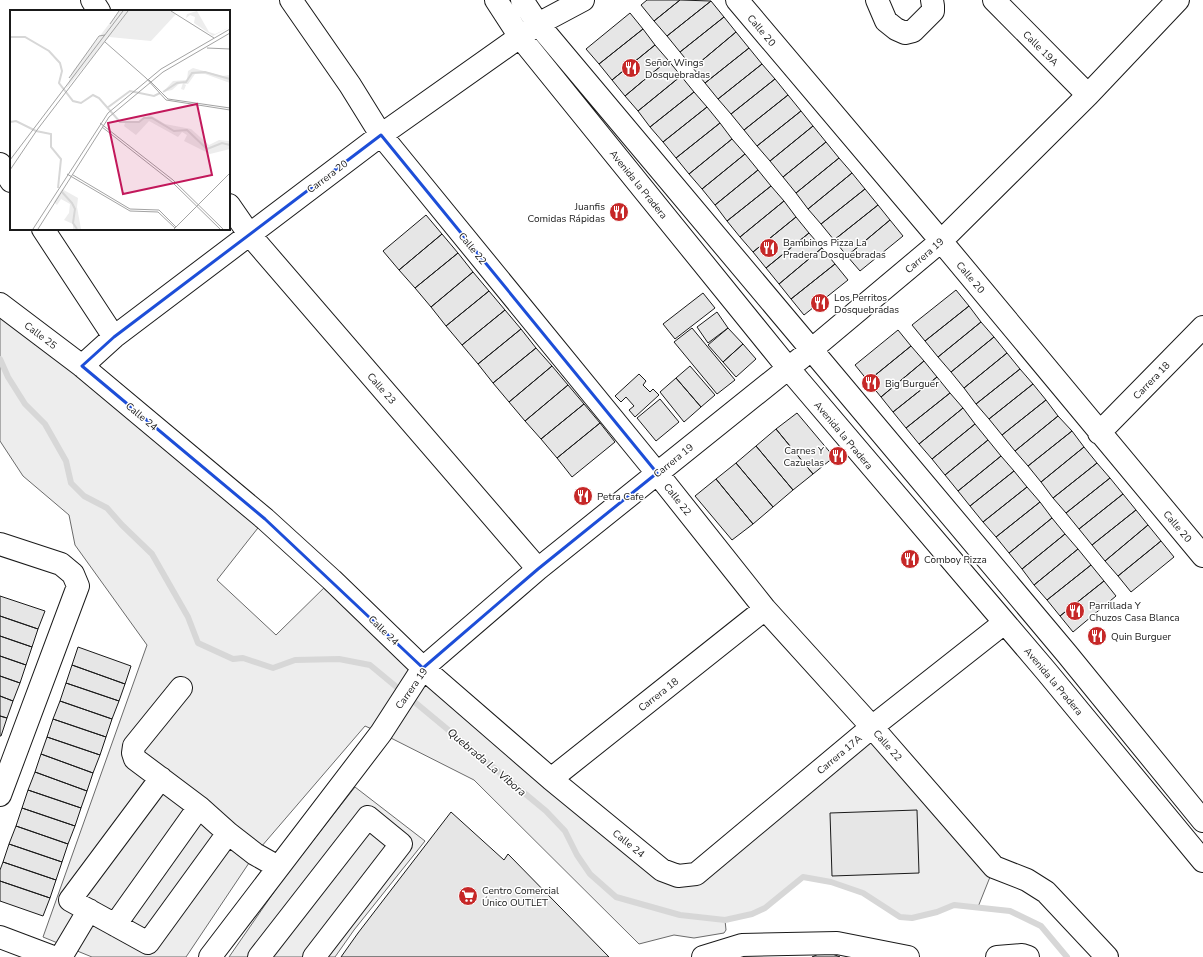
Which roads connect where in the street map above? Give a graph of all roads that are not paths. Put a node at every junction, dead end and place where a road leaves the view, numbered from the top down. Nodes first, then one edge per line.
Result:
1 (92, 0) edge
2 (291, 0) edge
3 (496, 0) edge
4 (522, 0) edge
5 (583, 0) edge
6 (737, 0) edge
7 (877, 0) edge
8 (932, 0) edge
9 (994, 0) edge
10 (1170, 3) edge
11 (98, 10) edge
12 (538, 24) junction
13 (520, 37) junction
14 (1088, 95) junction
15 (382, 136) junction
16 (0, 164) edge
17 (10, 179) edge
18 (230, 206) edge
19 (43, 230) edge
20 (249, 234) junction
21 (941, 241) junction
22 (0, 304) edge
23 (1203, 327) edge
24 (114, 337) junction
25 (811, 350) junction
26 (82, 366) junction
27 (788, 368) junction
28 (1099, 433) junction
29 (657, 473) junction
30 (0, 544) edge
31 (1203, 556) edge
32 (538, 569) junction
33 (765, 609) junction
34 (1004, 622) junction
35 (423, 668) junction
36 (181, 688) dead end
37 (872, 726) junction
38 (161, 778) junction
39 (551, 779) junction
40 (0, 795) edge
41 (199, 807) junction
42 (1203, 821) edge
43 (228, 833) junction
44 (1203, 861) edge
45 (278, 867) junction
46 (696, 874) joint
47 (89, 910) junction
48 (115, 925) junction
49 (0, 937) edge
50 (53, 957) edge
51 (61, 957) edge
52 (210, 957) edge
53 (258, 957) edge
54 (314, 957) edge
55 (703, 957) edge
56 (908, 957) edge
57 (997, 957) edge
58 (1028, 957) edge
59 (1107, 957) edge

1 - 11 street
2 - 15 street, Calle 22
3 - 13 street, Avenida la Pradera
4 - 12 street
5 - 12 street, Carrera 20
6 - 21 street, Calle 20
7 - 8 street
9 - 14 street, Calle 19A
10 - 14 street, Carrera 19
12 - 13 street, Carrera 20
12 - 25 street
13 - 15 street, Carrera 20
13 - 27 street, Avenida la Pradera
14 - 21 street, Carrera 19
15 - 20 street, Carrera 20
15 - 29 street, Calle 22
16 - 17 street
18 - 20 street, Calle 23
19 - 24 street
20 - 24 street, Carrera 20
20 - 32 street, Calle 23
21 - 25 street, Carrera 19
21 - 28 street, Calle 20
22 - 26 street, Calle 25
23 - 28 street, Carrera 18
24 - 26 street, Carrera 20
25 - 27 street, Carrera 19
25 - 42 street
26 - 35 street, Calle 24
27 - 29 street, Carrera 19
27 - 34 street, Avenida la Pradera
28 - 31 street, Calle 20
29 - 32 street, Carrera 19
29 - 33 street, Calle 22
30 - 40 street
32 - 35 street, Carrera 19
33 - 37 street, Calle 22
33 - 39 street, Carrera 18
34 - 37 street, Carrera 17A
34 - 44 street, Avenida la Pradera
35 - 39 street, Calle 24
35 - 45 street, Carrera 19
36 - 38 street
37 - 46 street, Carrera 17A
37 - 59 street, Calle 22
38 - 41 street
38 - 47 street
39 - 46 street, Calle 24
41 - 43 street
41 - 48 street
43 - 45 street
43 - 48 street
45 - 52 street, Carrera 19
47 - 48 street
47 - 51 street
49 - 50 street
53 - 54 street
55 - 56 street
57 - 58 street

